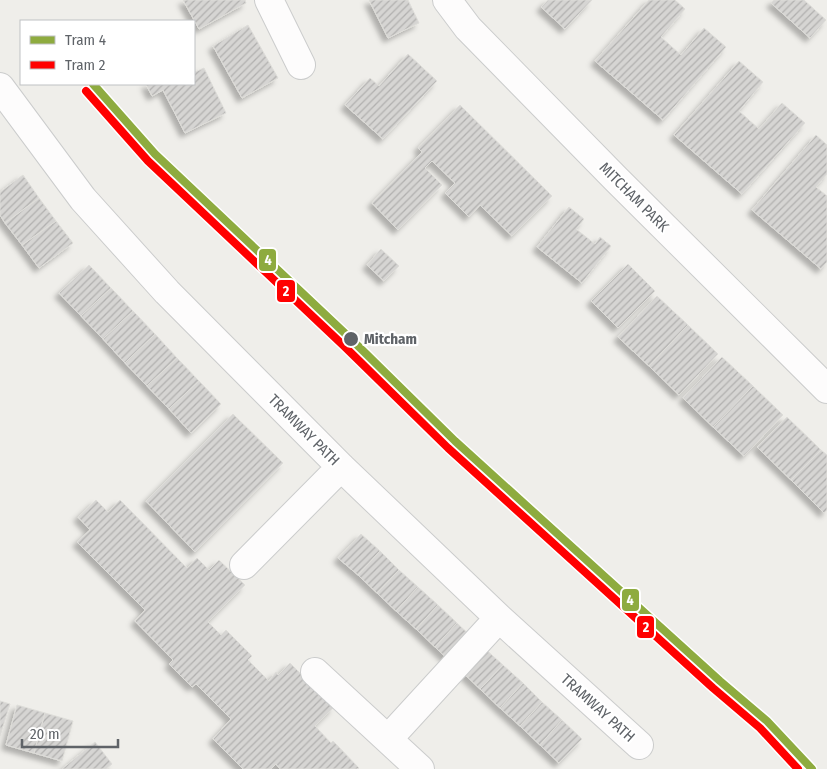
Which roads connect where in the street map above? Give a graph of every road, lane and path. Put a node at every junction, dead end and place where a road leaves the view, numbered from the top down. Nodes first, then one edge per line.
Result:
1 (269, 0) edge
2 (447, 0) edge
3 (301, 65) dead end
4 (0, 87) edge
5 (827, 389) edge
6 (341, 467) junction
7 (244, 565) dead end
8 (499, 618) junction
9 (315, 672) dead end
10 (388, 739) junction
11 (639, 745) dead end
12 (420, 769) edge

1 - 3 street
2 - 5 street, MITCHAM PARK
4 - 6 street, TRAMWAY PATH
6 - 7 street
6 - 8 street, TRAMWAY PATH
8 - 10 street
8 - 11 street, TRAMWAY PATH
9 - 10 street
10 - 12 street

